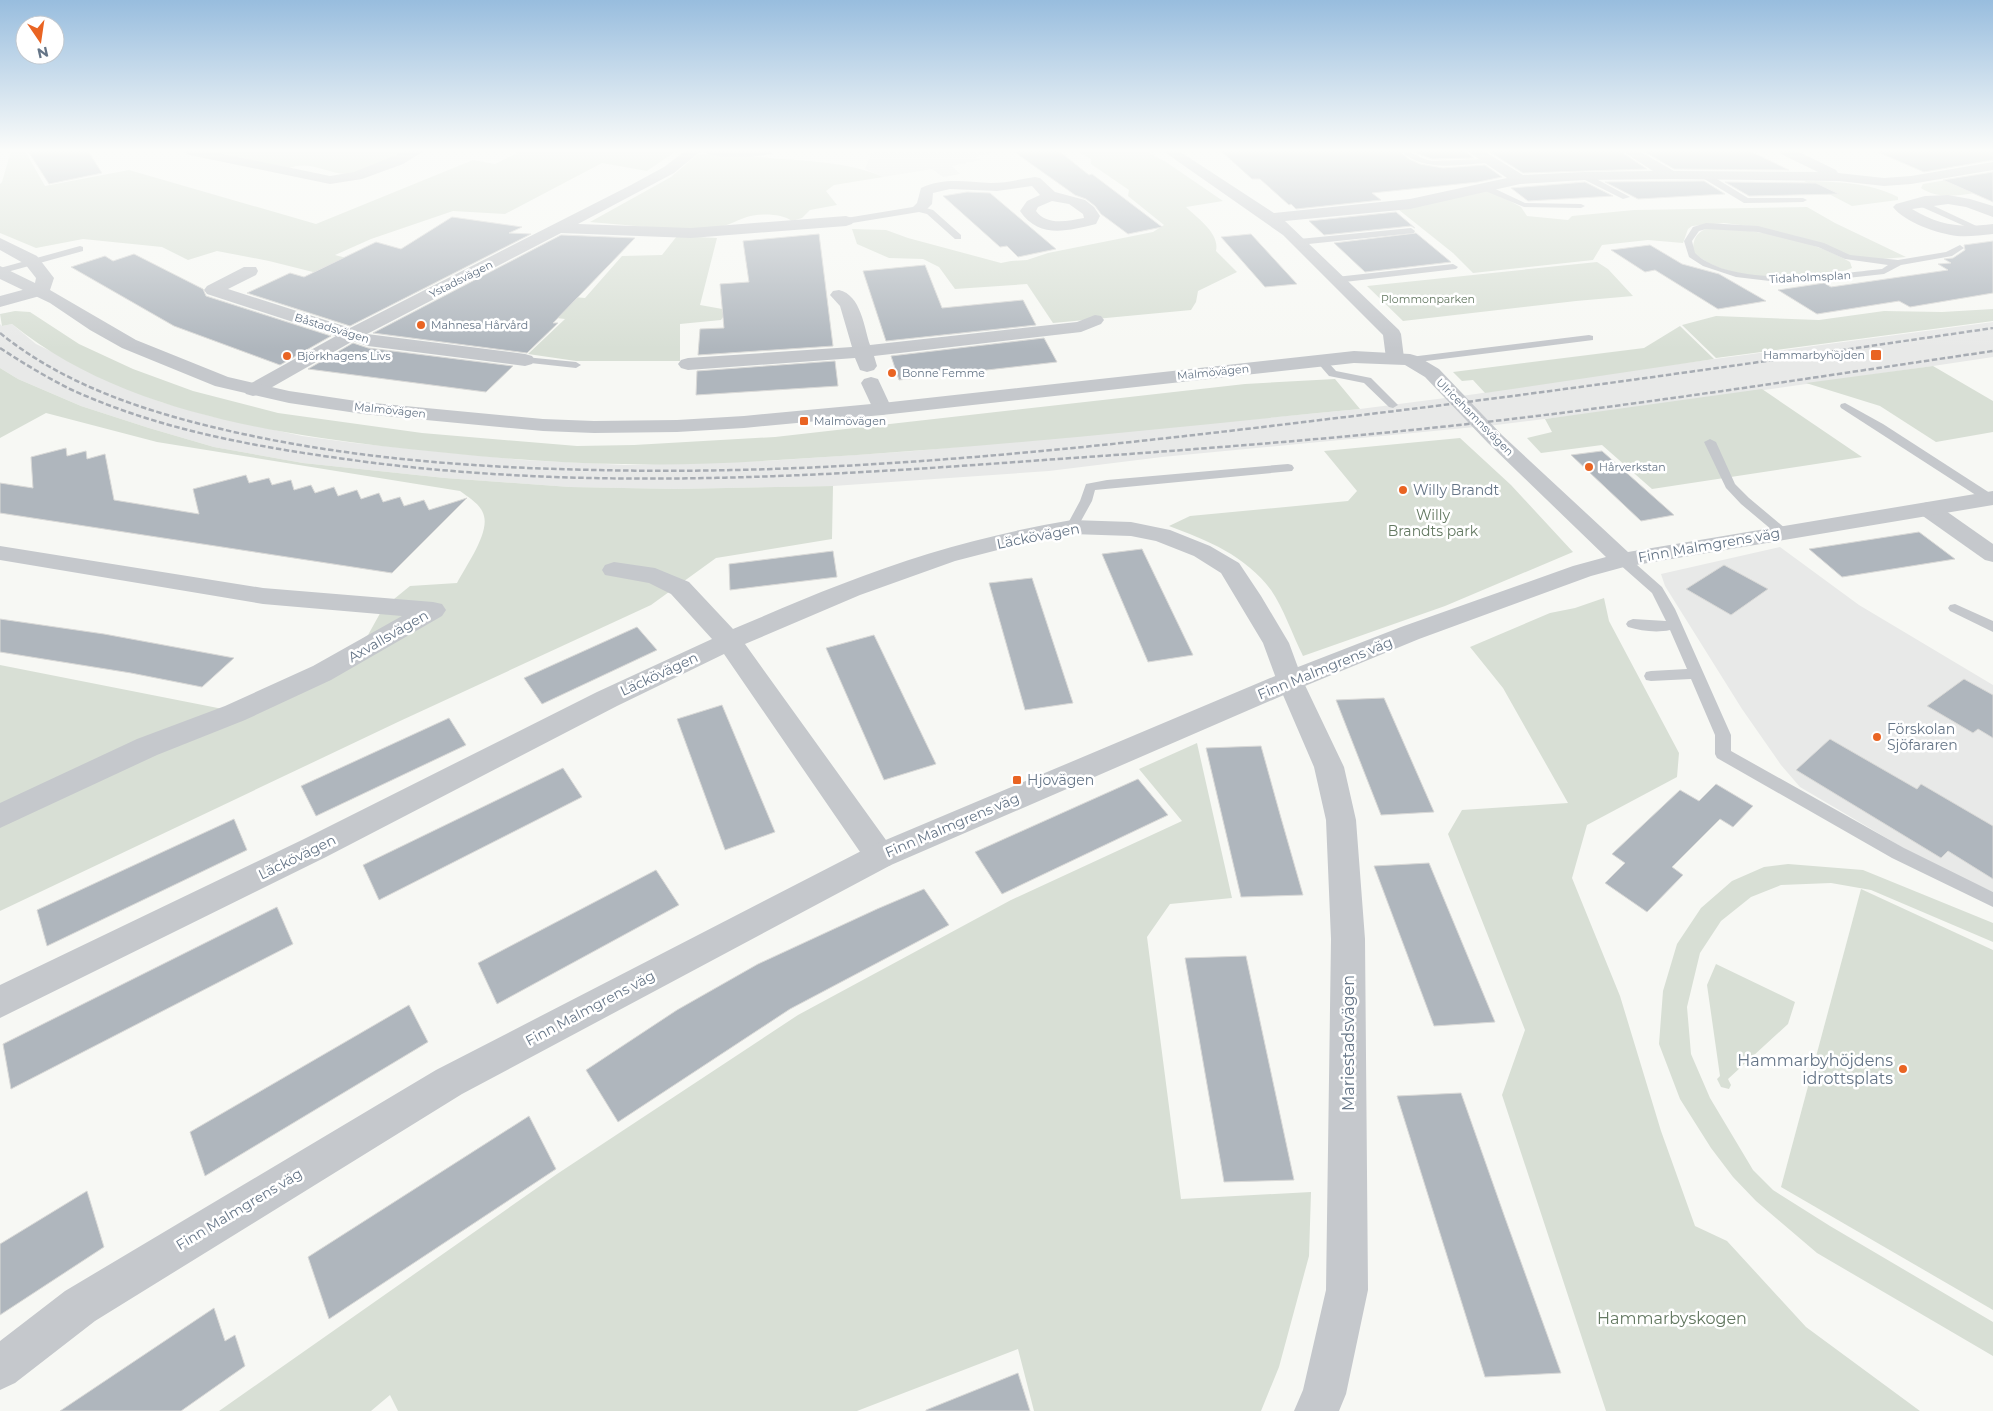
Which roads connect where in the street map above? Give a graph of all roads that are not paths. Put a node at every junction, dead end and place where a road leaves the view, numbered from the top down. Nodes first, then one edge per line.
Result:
1 (580, 217) edge
2 (871, 217) edge
3 (935, 217) edge
4 (1282, 217) edge
5 (1917, 217) edge
6 (1271, 218) joint
7 (846, 221) joint
8 (559, 228) junction
9 (1987, 229) edge
10 (1411, 231) dead end
11 (958, 237) dead end
12 (1300, 242) junction
13 (0, 244) edge
14 (1960, 248) dead end
15 (80, 249) dead end
16 (32, 262) junction
17 (1898, 263) junction
18 (1453, 267) dead end
19 (0, 271) edge
20 (250, 271) dead end
21 (1336, 280) junction
22 (41, 290) junction
23 (839, 294) dead end
24 (0, 302) edge
25 (1095, 320) dead end
26 (351, 335) junction
27 (1589, 338) dead end
28 (1402, 359) junction
29 (525, 360) joint
30 (1321, 361) junction
31 (688, 364) dead end
32 (576, 365) dead end
33 (867, 367) junction
34 (253, 390) junction
35 (1393, 405) dead end
36 (1845, 406) dead end
37 (882, 409) junction
38 (1710, 442) dead end
39 (1288, 468) dead end
40 (1991, 498) edge
41 (1928, 508) junction
42 (1072, 527) junction
43 (1782, 532) junction
44 (0, 552) edge
45 (1993, 555) edge
46 (1623, 560) junction
47 (614, 570) dead end
48 (1955, 608) dead end
49 (1633, 624) dead end
50 (1674, 624) junction
51 (1993, 627) edge
52 (729, 641) junction
53 (1697, 674) junction
54 (1651, 676) dead end
55 (1290, 681) junction
56 (0, 816) edge
57 (880, 856) junction
58 (1993, 900) edge
59 (0, 1002) edge
60 (0, 1368) edge
61 (1316, 1411) edge

1 - 8 street, Ystadsvägen
2 - 7 lane
3 - 11 lane
4 - 6 street
5 - 9 street
6 - 12 street
7 - 8 street
8 - 26 street, Ystadsvägen
10 - 12 lane
12 - 21 street
13 - 16 street
14 - 17 lane, Tidaholmsplan
15 - 16 lane
16 - 19 lane
16 - 22 street
17 - 17 lane, Tidaholmsplan
18 - 21 lane
19 - 22 street, Malmövägen
20 - 26 street, Båstadsvägen
21 - 28 street
22 - 24 street
22 - 34 street, Malmövägen
23 - 33 street
25 - 33 street
26 - 29 street, Båstadsvägen
26 - 34 street, Ystadsvägen
27 - 28 lane
28 - 30 street, Malmövägen
28 - 46 street, Ulricehamnsvägen
29 - 32 lane
30 - 35 lane
30 - 37 street, Malmövägen
31 - 33 street
33 - 37 street
34 - 37 street, Malmövägen
36 - 40 lane
38 - 43 lane
39 - 42 lane
40 - 41 street, Finn Malmgrens väg
41 - 43 street, Finn Malmgrens väg
41 - 45 street
42 - 52 street, Läckövägen
42 - 55 street, Läckövägen
43 - 46 street, Finn Malmgrens väg
44 - 56 street, Axvallsvägen
46 - 50 lane
46 - 55 street, Finn Malmgrens väg
47 - 52 street
48 - 51 lane
49 - 50 lane
50 - 53 lane
52 - 57 street
52 - 59 street, Läckövägen
53 - 54 lane
53 - 58 lane
55 - 57 street, Finn Malmgrens väg
55 - 61 street, Mariestadsvägen
57 - 60 street, Finn Malmgrens väg

